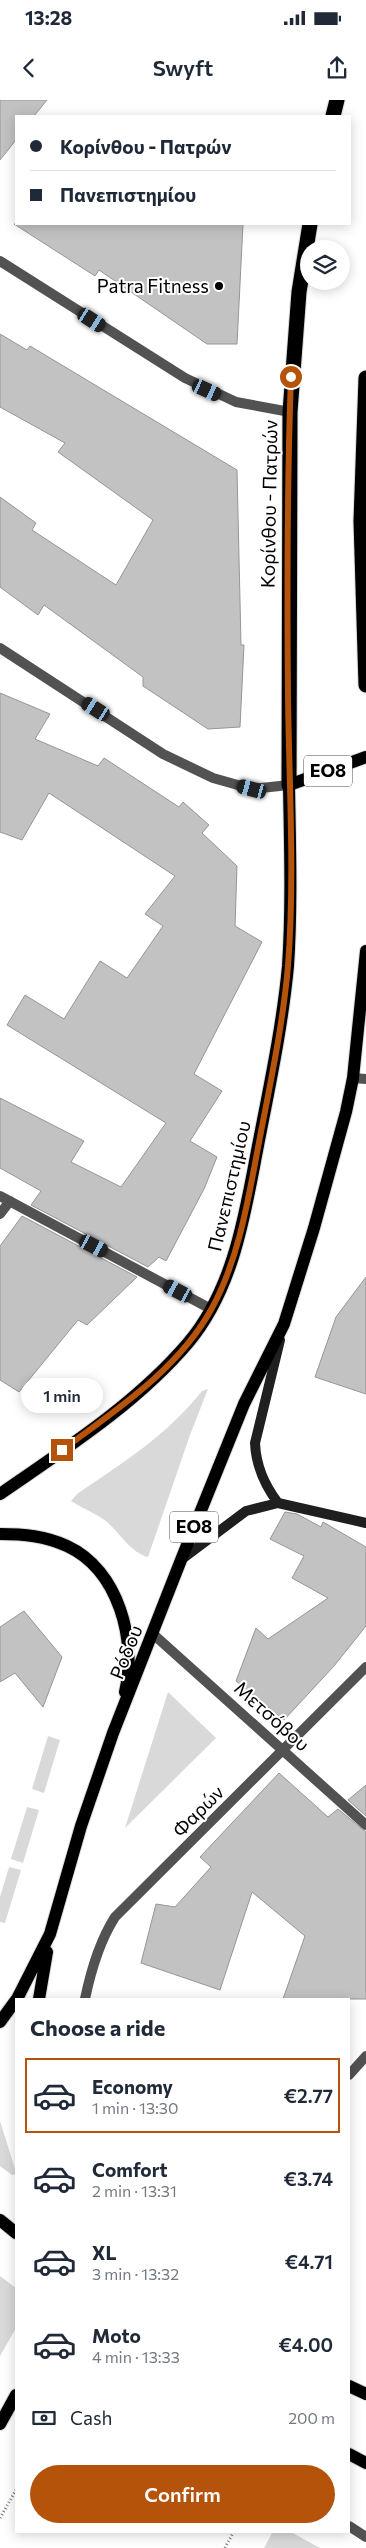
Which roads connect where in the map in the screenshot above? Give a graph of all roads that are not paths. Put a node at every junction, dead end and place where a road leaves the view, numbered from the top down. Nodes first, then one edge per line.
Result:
1 (337, 100) edge
2 (333, 115) edge
3 (310, 225) edge
4 (0, 261) edge
5 (366, 378) edge
6 (290, 412) junction
7 (0, 648) edge
8 (365, 653) edge
9 (366, 685) edge
10 (366, 757) edge
11 (289, 786) junction
12 (366, 951) edge
13 (360, 1078) edge
14 (0, 1196) edge
15 (10, 1201) junction
16 (0, 1214) edge
17 (212, 1309) junction
18 (284, 1324) junction
19 (0, 1494) edge
20 (278, 1503) junction
21 (366, 1523) edge
22 (0, 1534) edge
23 (181, 1560) junction
24 (154, 1634) junction
25 (366, 1667) edge
26 (113, 1733) junction
27 (284, 1750) junction
28 (366, 1824) edge
29 (50, 1934) junction
30 (18, 1998) edge
31 (39, 1998) edge
32 (85, 1998) edge
33 (15, 2002) edge
34 (0, 2022) edge
35 (366, 2056) edge
36 (350, 2074) edge
37 (0, 2220) edge
38 (15, 2232) edge
39 (350, 2386) edge
40 (366, 2394) edge
41 (15, 2396) edge
42 (4, 2406) edge
43 (0, 2424) edge
44 (350, 2455) edge
45 (366, 2463) edge
46 (350, 2527) edge
47 (366, 2537) edge

1 - 2 highway
3 - 6 highway, Κορίνθου - Πατρών
4 - 6 street
5 - 8 highway
6 - 11 highway, Κορίνθου - Πατρών
7 - 11 street
8 - 9 highway
10 - 11 main road, ΕΟ8
11 - 17 main road, Πανεπιστημίου / ΕΟ8
12 - 13 main road, ΕΟ8
13 - 18 main road, ΕΟ8
14 - 15 street
15 - 16 street
15 - 17 street
17 - 19 main road, Πανεπιστημίου / ΕΟ8
18 - 20 street
18 - 23 main road, Ρόδου / ΕΟ8
20 - 21 street
20 - 23 street
22 - 26 main road, ΕΟ8
23 - 24 main road, Ρόδου / ΕΟ8
24 - 26 main road, Ρόδου / ΕΟ8
24 - 27 street, Μετσόβου
25 - 27 street, Φαρών
26 - 29 main road, Ρόδου / ΕΟ8
27 - 28 street, Μετσόβου
27 - 32 street, Φαρών
29 - 30 main road, Ρόδου / ΕΟ8
29 - 31 main road
33 - 34 main road, Ρόδου / ΕΟ8
35 - 36 street
37 - 38 main road
39 - 40 main road
41 - 42 main road
42 - 43 main road
44 - 45 main road
46 - 47 street

